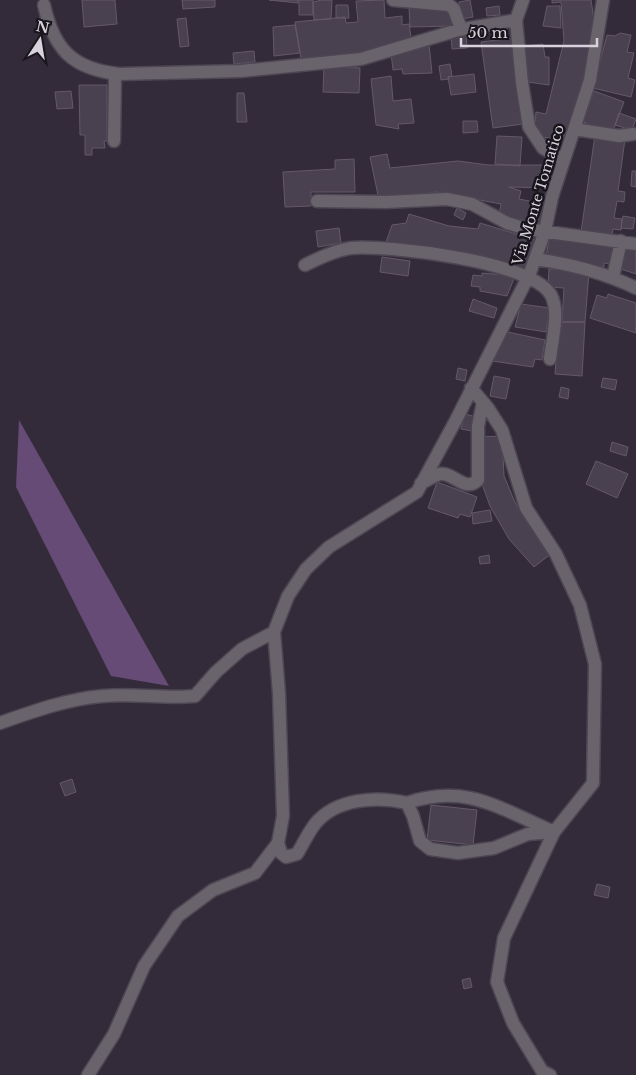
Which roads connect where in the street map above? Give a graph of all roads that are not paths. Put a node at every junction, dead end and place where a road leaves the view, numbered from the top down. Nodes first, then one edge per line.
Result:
1 (393, 0) edge
2 (523, 0) edge
3 (603, 0) edge
4 (44, 5) dead end
5 (516, 20) junction
6 (460, 30) junction
7 (119, 74) junction
8 (574, 129) junction
9 (633, 134) dead end
10 (114, 141) dead end
11 (564, 160) junction
12 (317, 201) dead end
13 (545, 231) junction
14 (621, 241) junction
15 (636, 244) edge
16 (535, 259) junction
17 (305, 266) dead end
18 (613, 277) junction
19 (527, 278) junction
20 (636, 288) edge
21 (550, 359) dead end
22 (471, 388) junction
23 (483, 402) junction
24 (421, 483) junction
25 (274, 632) junction
26 (0, 723) edge
27 (407, 803) junction
28 (554, 832) junction
29 (278, 843) junction
30 (88, 1075) edge
31 (550, 1075) edge

1 - 6 street
2 - 5 street
3 - 8 street, Via Monte Tomatico
4 - 7 street
5 - 6 street
5 - 11 street
6 - 7 street
7 - 10 street
8 - 9 street
8 - 11 street, Via Monte Tomatico
11 - 13 street, Via Monte Tomatico
12 - 13 street
13 - 14 street
13 - 16 street, Via Monte Tomatico
14 - 15 street
14 - 18 street
16 - 18 street
16 - 19 street, Via Monte Tomatico
17 - 19 street
18 - 20 street
19 - 21 street
19 - 22 street, Via Monte Tomatico
22 - 23 street
22 - 24 street, Via Monte Tomatico
23 - 24 street
23 - 28 street
24 - 25 street
25 - 26 street
25 - 29 street
27 - 28 street
27 - 28 street
27 - 29 street
28 - 31 street
29 - 30 street

